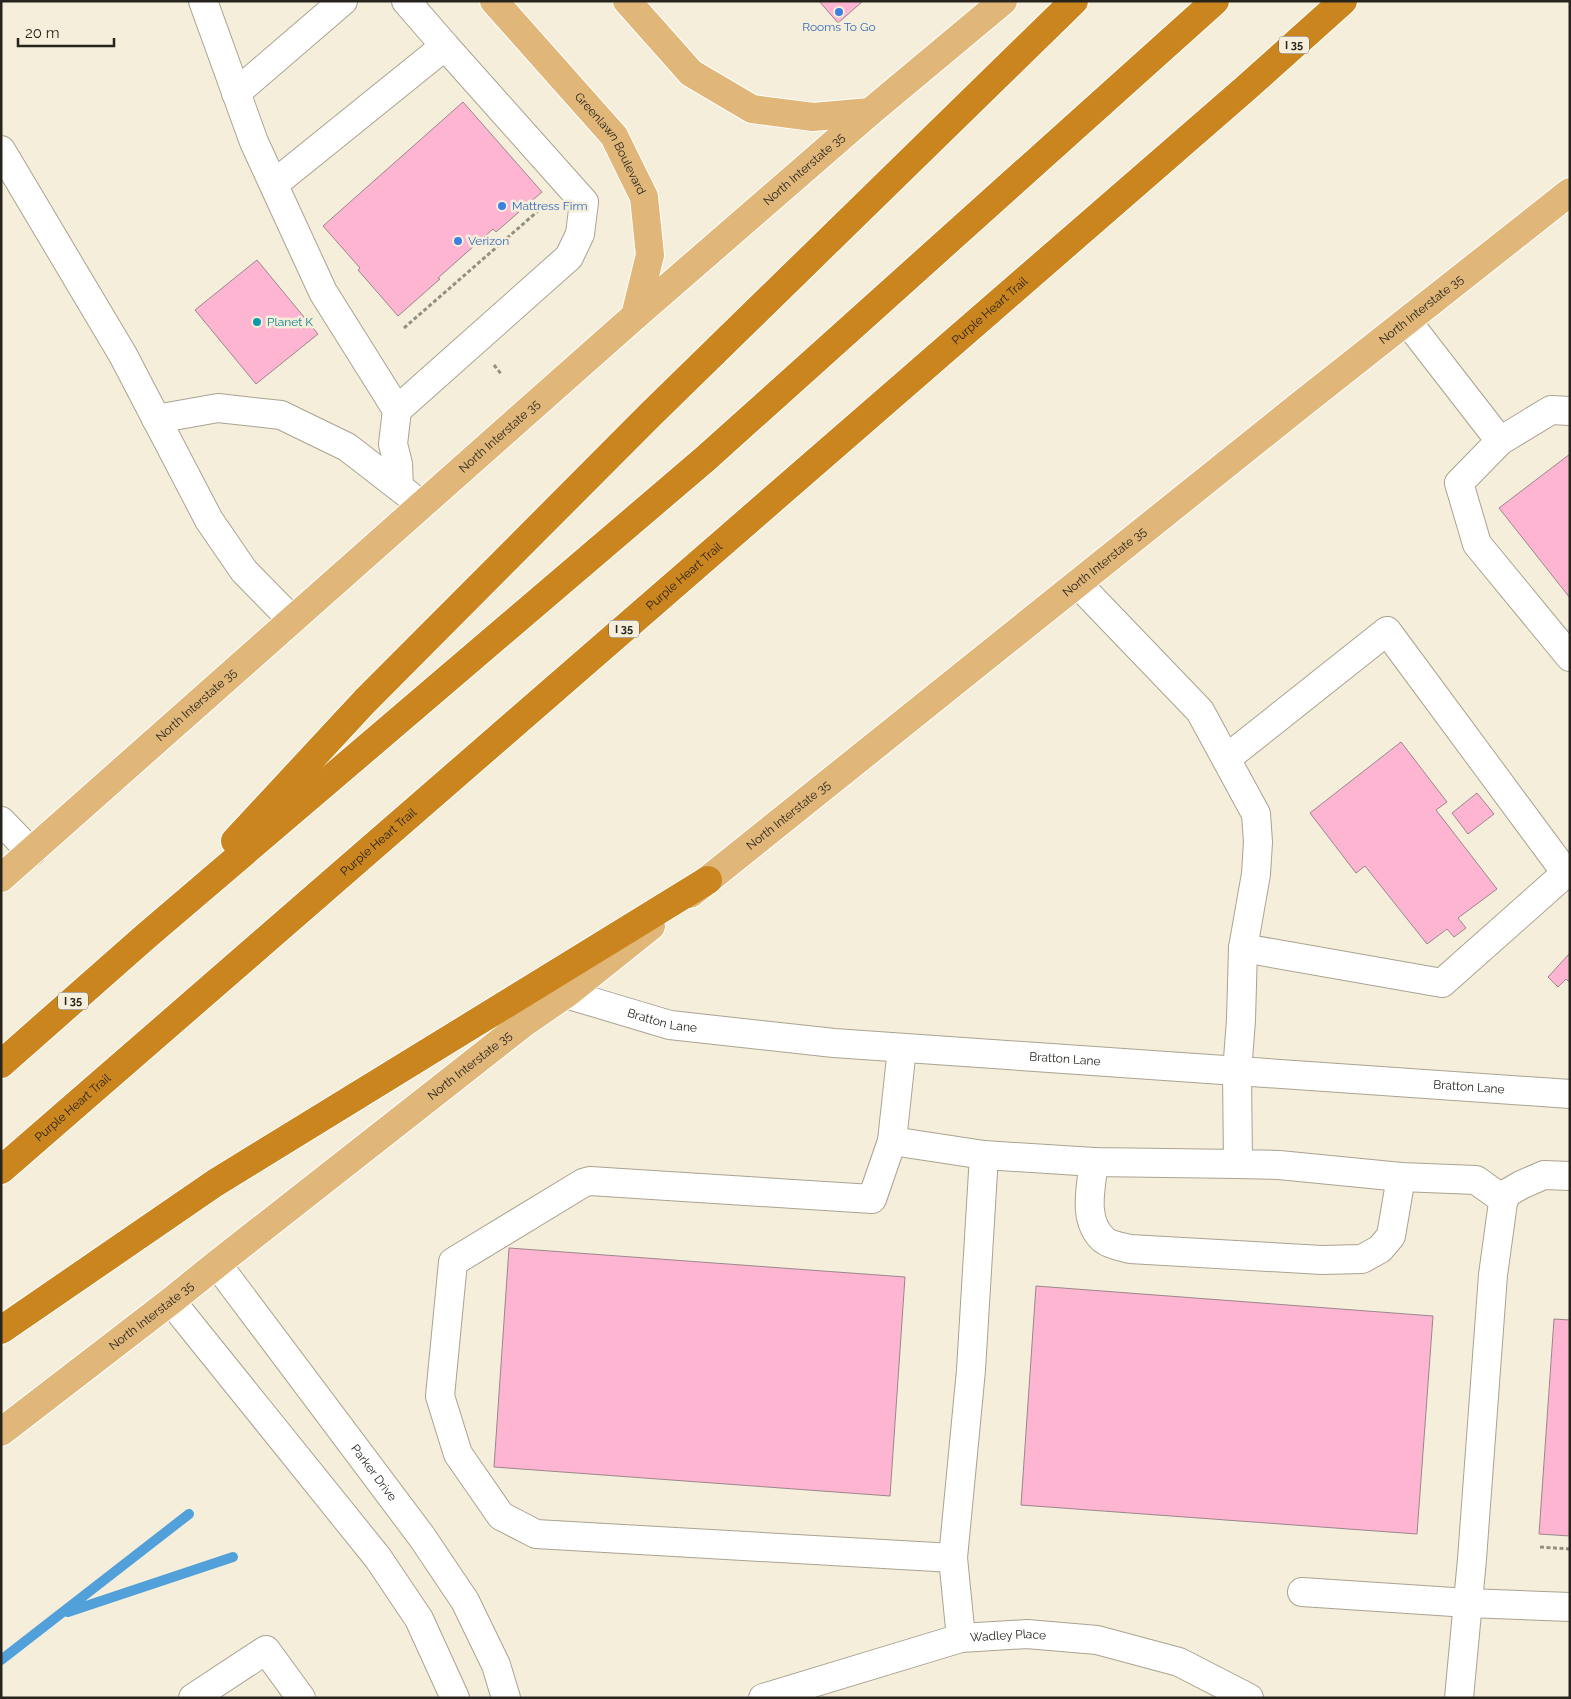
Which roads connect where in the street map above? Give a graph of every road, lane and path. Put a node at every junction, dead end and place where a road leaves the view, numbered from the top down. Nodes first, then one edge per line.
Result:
1 (203, 1) edge
2 (344, 1) edge
3 (406, 1) edge
4 (494, 1) edge
5 (627, 1) edge
6 (1003, 1) edge
7 (1074, 1) edge
8 (1215, 1) edge
9 (1343, 1) edge
10 (445, 46) junction
11 (236, 93) junction
12 (870, 112) junction
13 (1, 150) edge
14 (274, 184) junction
15 (1570, 192) edge
16 (546, 204) dead end
17 (635, 316) junction
18 (1407, 321) junction
19 (404, 328) dead end
20 (397, 410) junction
21 (1570, 412) edge
22 (156, 419) junction
23 (1500, 441) junction
24 (399, 487) junction
25 (422, 505) junction
26 (1078, 584) junction
27 (292, 620) junction
28 (1570, 657) edge
29 (1227, 758) junction
30 (1, 821) edge
31 (31, 852) junction
32 (1, 878) edge
33 (708, 880) junction
34 (145, 937) junction
35 (1243, 948) junction
36 (566, 994) junction
37 (902, 1048) junction
38 (1, 1064) edge
39 (1237, 1072) junction
40 (1570, 1094) edge
41 (892, 1141) junction
42 (984, 1155) junction
43 (1094, 1162) junction
44 (1238, 1164) junction
45 (1, 1170) edge
46 (1570, 1176) edge
47 (1401, 1177) junction
48 (1504, 1200) junction
49 (216, 1264) junction
50 (171, 1301) junction
51 (1, 1330) edge
52 (1, 1432) edge
53 (1540, 1547) dead end
54 (1570, 1549) edge
55 (954, 1558) junction
56 (1302, 1592) dead end
57 (1468, 1603) junction
58 (1570, 1607) edge
59 (961, 1638) junction
60 (193, 1698) edge
61 (301, 1698) edge
62 (455, 1698) edge
63 (506, 1698) edge
64 (763, 1698) edge
65 (1249, 1698) edge
66 (1459, 1698) edge

1 - 11 street
2 - 11 street
3 - 10 street
4 - 17 main road, Greenlawn Boulevard
5 - 12 main road
6 - 12 main road, North Interstate 35
7 - 34 highway
8 - 34 highway, I 35
9 - 45 highway, Purple Heart Trail / I 35
10 - 14 street
10 - 20 street
11 - 14 street
12 - 17 main road, North Interstate 35
13 - 22 street
14 - 20 street
15 - 18 main road, North Interstate 35
16 - 19 path
17 - 25 main road, North Interstate 35
18 - 23 street
18 - 26 main road, North Interstate 35
20 - 24 street
21 - 23 street
22 - 24 street
22 - 27 street
23 - 28 street
24 - 25 street
25 - 27 main road, North Interstate 35
26 - 29 street
26 - 33 main road, North Interstate 35
27 - 31 main road, North Interstate 35
29 - 35 street
29 - 35 street
30 - 31 street
31 - 32 main road, North Interstate 35
33 - 36 main road, North Interstate 35
33 - 51 highway
34 - 38 highway, I 35
35 - 39 street
36 - 37 street, Bratton Lane
36 - 49 main road, North Interstate 35
37 - 39 street, Bratton Lane
37 - 41 street
39 - 40 street, Bratton Lane
39 - 44 street
41 - 42 street
41 - 55 street
42 - 43 street
42 - 55 street
43 - 44 street
43 - 47 street
44 - 47 street
46 - 48 street
47 - 48 street
48 - 57 street
49 - 50 main road, North Interstate 35
49 - 63 street, Parker Drive
50 - 52 main road, North Interstate 35
50 - 62 street
53 - 54 path
55 - 59 street
56 - 57 street
57 - 58 street
57 - 66 street
59 - 64 street, Wadley Place
59 - 65 street, Wadley Place
60 - 61 street

